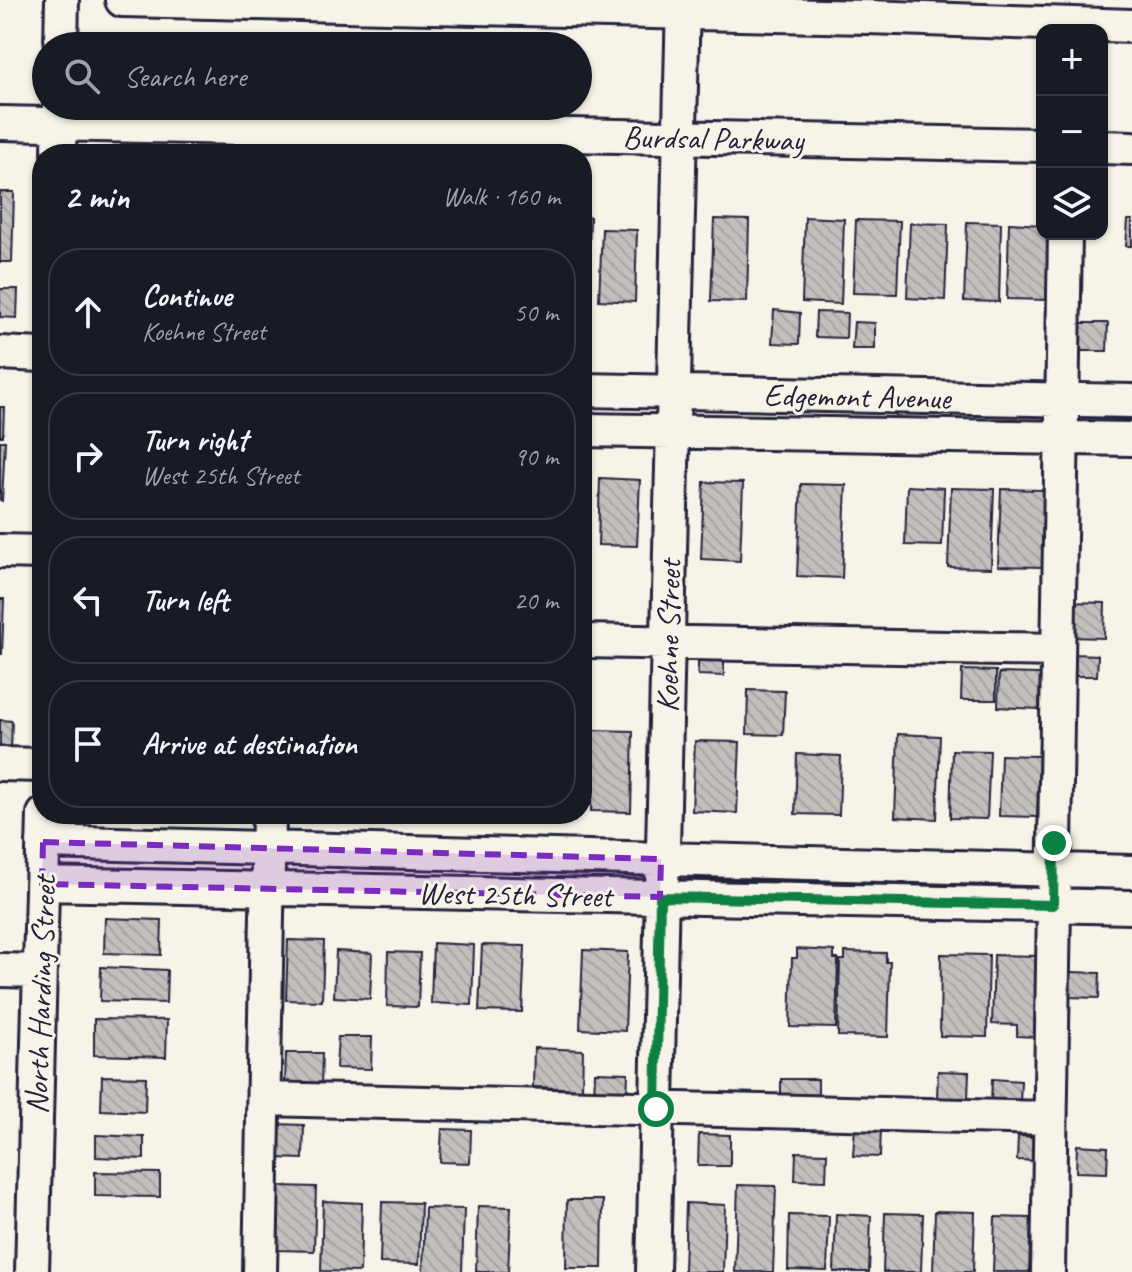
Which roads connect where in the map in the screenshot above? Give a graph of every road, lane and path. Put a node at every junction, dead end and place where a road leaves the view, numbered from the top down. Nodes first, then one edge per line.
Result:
1 (62, 0) edge
2 (122, 0) edge
3 (295, 3) edge
4 (683, 7) edge
5 (1074, 12) edge
6 (1132, 26) edge
7 (61, 32) edge
8 (0, 123) edge
9 (59, 128) edge
10 (679, 137) junction
11 (288, 141) edge
12 (1036, 145) edge
13 (1108, 147) edge
14 (1132, 148) edge
15 (1065, 240) edge
16 (0, 353) edge
17 (32, 355) edge
18 (592, 390) edge
19 (674, 392) junction
20 (1063, 400) junction
21 (1132, 401) edge
22 (592, 430) edge
23 (673, 433) junction
24 (1062, 438) junction
25 (1132, 439) edge
26 (0, 551) edge
27 (32, 552) edge
28 (592, 641) edge
29 (668, 643) junction
30 (1058, 650) junction
31 (0, 764) edge
32 (32, 765) edge
33 (269, 824) edge
34 (44, 828) edge
35 (269, 848) junction
36 (661, 859) junction
37 (1053, 870) junction
38 (1132, 872) edge
39 (42, 884) junction
40 (268, 888) junction
41 (660, 897) junction
42 (1053, 905) junction
43 (1132, 907) edge
44 (0, 970) edge
45 (40, 971) junction
46 (264, 1099) junction
47 (656, 1109) junction
48 (1050, 1118) junction
49 (32, 1272) edge
50 (260, 1272) edge
51 (653, 1272) edge
52 (1048, 1272) edge

1 - 7 street
2 - 3 street
3 - 4 street
4 - 5 street
4 - 10 street, Koehne Street
5 - 6 street
8 - 9 street, Burdsal Parkway
9 - 11 street, Burdsal Parkway
10 - 11 street, Burdsal Parkway
10 - 12 street, Burdsal Parkway
10 - 19 street, Koehne Street
13 - 14 street
15 - 20 street
16 - 17 street
18 - 19 street, Edgemont Avenue
19 - 20 street, Edgemont Avenue
19 - 23 street, Koehne Street
20 - 21 street, Edgemont Avenue
20 - 24 street
22 - 23 street, Edgemont Avenue
23 - 24 street, Edgemont Avenue
23 - 29 street, Koehne Street
24 - 25 street, Edgemont Avenue
24 - 30 street
26 - 27 street
28 - 29 street
29 - 30 street
29 - 36 street, Koehne Street
30 - 37 street
31 - 32 street
33 - 35 street
34 - 35 street, West 25th Street
34 - 39 street, North Harding Street
35 - 36 street, West 25th Street
35 - 40 street
36 - 37 street, West 25th Street
36 - 41 street, Koehne Street
37 - 38 street, West 25th Street
37 - 42 street
39 - 40 street, West 25th Street
39 - 45 street, North Harding Street
40 - 41 street, West 25th Street
40 - 46 street
41 - 42 street, West 25th Street
41 - 47 street, Koehne Street
42 - 43 street, West 25th Street
42 - 48 street
44 - 45 street
45 - 49 street, North Harding Street
46 - 47 street
46 - 50 street
47 - 48 street
47 - 51 street, Koehne Street
48 - 52 street

